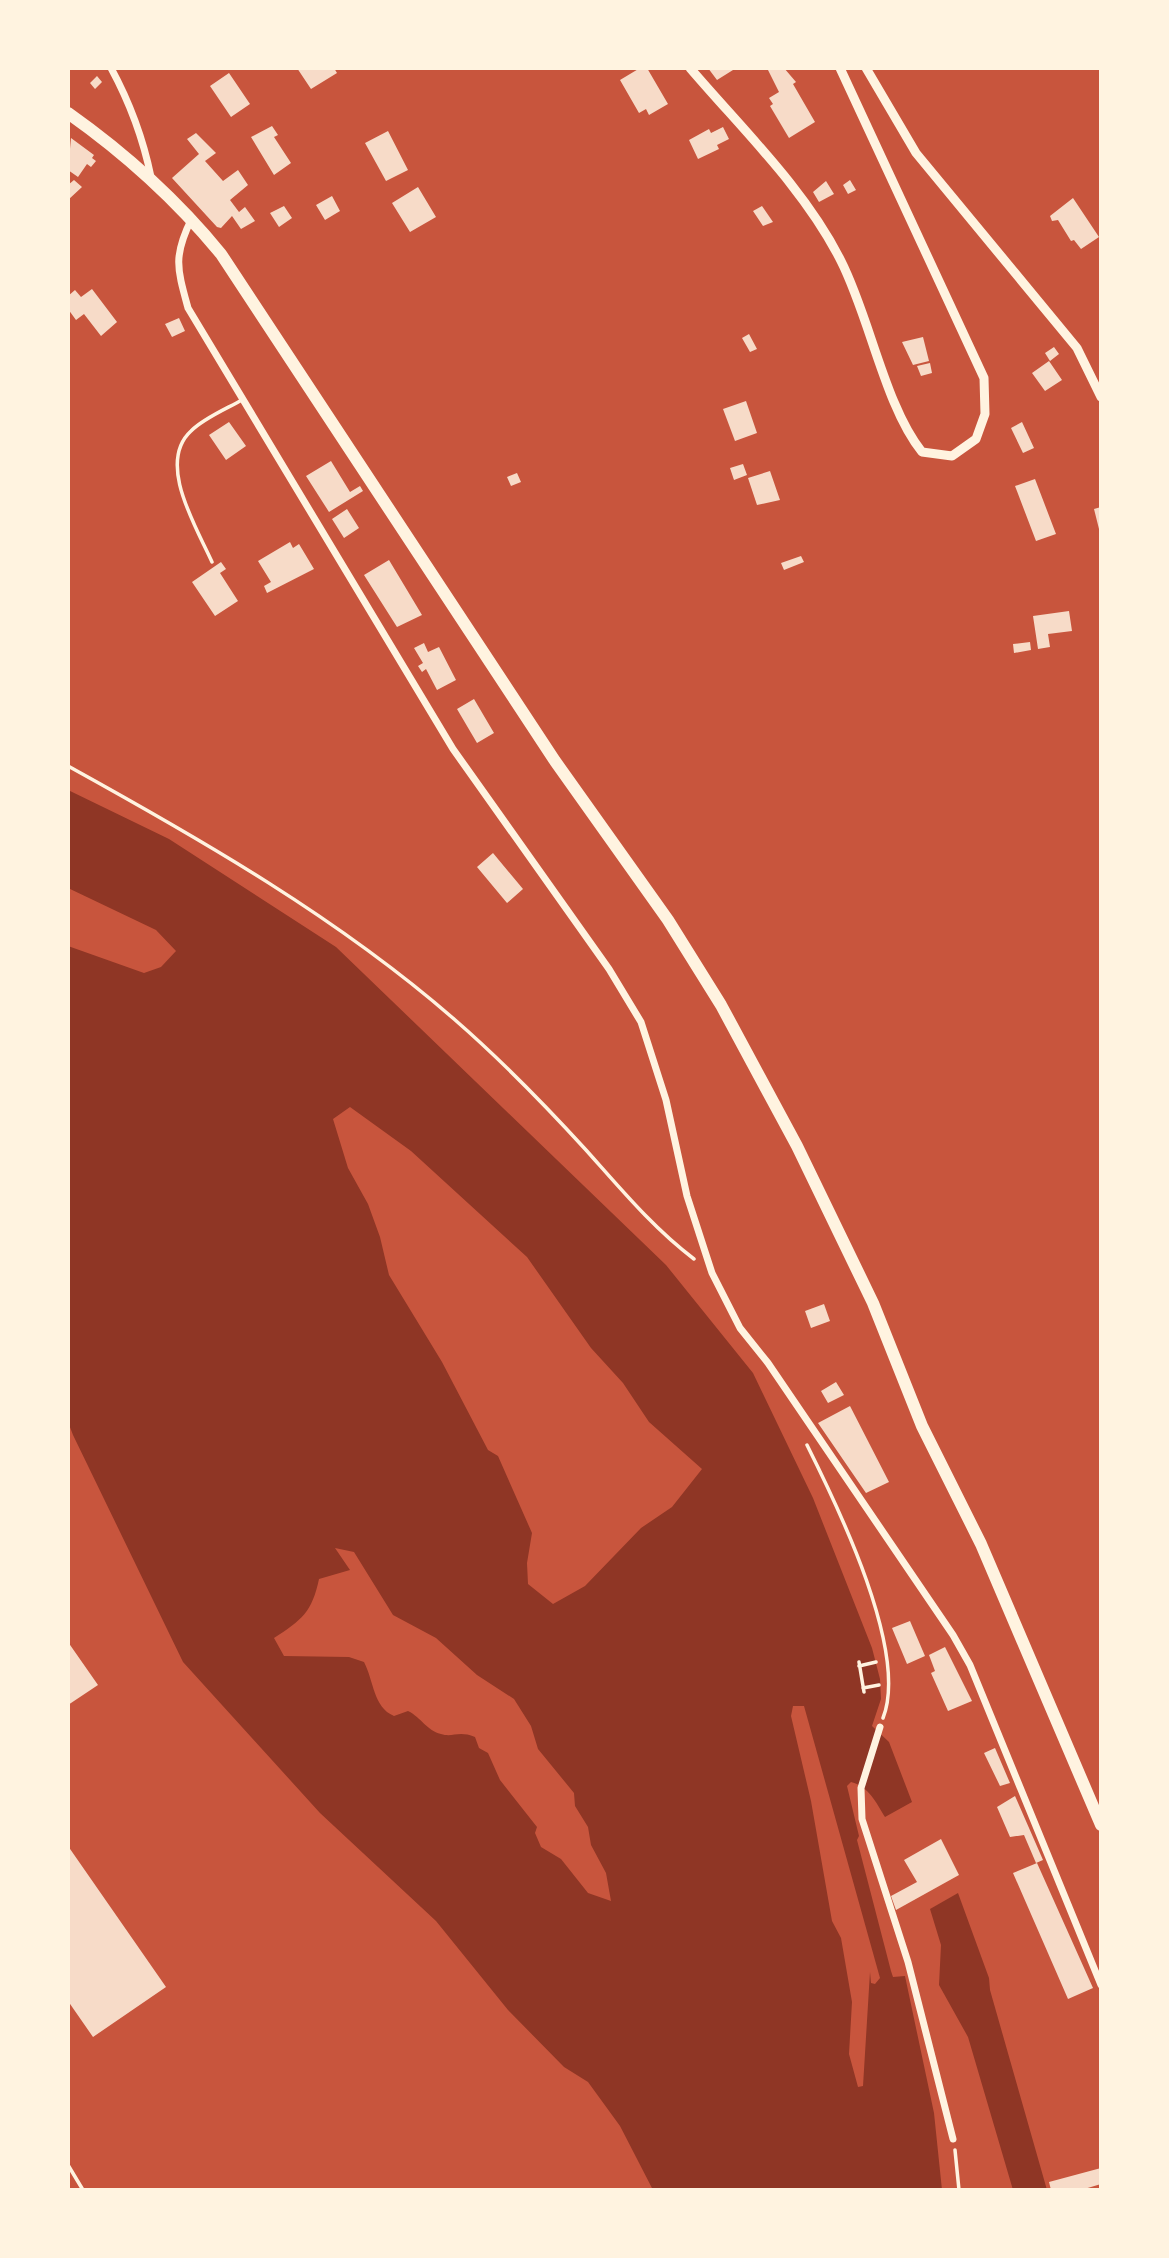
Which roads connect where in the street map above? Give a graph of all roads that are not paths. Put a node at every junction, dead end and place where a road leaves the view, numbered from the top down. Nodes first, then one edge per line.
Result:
1 (111, 68) edge
2 (690, 68) edge
3 (840, 68) edge
4 (866, 68) edge
5 (68, 113) edge
6 (151, 178) junction
7 (192, 218) junction
8 (1101, 397) edge
9 (242, 400) junction
10 (212, 562) dead end
11 (880, 1727) road end
12 (1101, 1825) edge
13 (1101, 1985) edge
14 (953, 2139) road end

1 - 6 street
2 - 3 street
4 - 8 street
5 - 6 main road
6 - 7 main road
7 - 9 street
7 - 12 main road
9 - 10 lane
9 - 13 street
11 - 14 street

